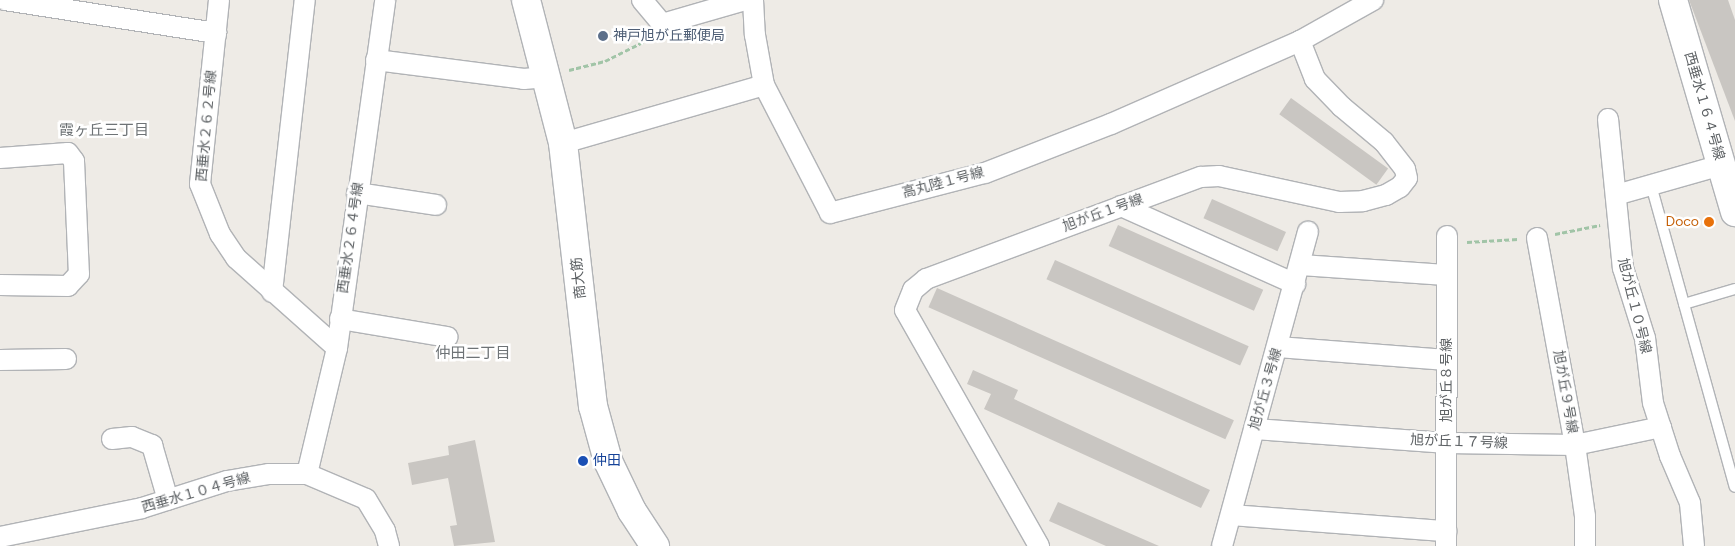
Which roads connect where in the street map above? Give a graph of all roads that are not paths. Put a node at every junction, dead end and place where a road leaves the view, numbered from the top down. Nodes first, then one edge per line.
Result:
1 (5, 0) edge
2 (219, 0) edge
3 (305, 0) edge
4 (385, 0) edge
5 (526, 0) edge
6 (642, 0) edge
7 (745, 0) edge
8 (753, 0) edge
9 (1373, 0) edge
10 (1672, 0) edge
11 (79, 5) edge
12 (216, 33) junction
13 (1300, 41) junction
14 (376, 60) junction
15 (546, 77) junction
16 (764, 85) junction
17 (1608, 120) dead end
18 (564, 143) junction
19 (0, 158) edge
20 (1721, 165) junction
21 (1651, 185) junction
22 (357, 193) junction
23 (1616, 195) junction
24 (436, 205) dead end
25 (1121, 206) junction
26 (1735, 212) edge
27 (1308, 232) dead end
28 (1537, 238) road end
29 (1447, 240) road end
30 (1300, 265) junction
31 (1447, 275) junction
32 (1295, 284) junction
33 (0, 285) edge
34 (1735, 289) edge
35 (272, 292) junction
36 (1684, 304) junction
37 (340, 319) junction
38 (448, 337) dead end
39 (1278, 347) junction
40 (337, 348) junction
41 (66, 359) dead end
42 (0, 360) edge
43 (1447, 360) junction
44 (1661, 427) junction
45 (1255, 429) junction
46 (112, 439) dead end
47 (1447, 443) junction
48 (1575, 445) junction
49 (307, 474) junction
50 (1735, 487) edge
51 (168, 500) junction
52 (1230, 515) junction
53 (0, 537) edge
54 (1446, 539) edge
55 (29, 540) edge
56 (389, 546) edge
57 (655, 546) edge
58 (1039, 546) edge
59 (1222, 546) edge
60 (1585, 546) edge
61 (1694, 546) edge

1 - 11 street
2 - 12 street, 西垂水２６２号線
3 - 35 street
4 - 14 street, 西垂水２６４号線
5 - 15 street, 商大筋
6 - 7 street
8 - 16 street
9 - 13 street, 高丸陸１号線
10 - 20 street, 西垂水１６４号線
11 - 12 street
12 - 35 street, 西垂水２６２号線
13 - 16 street, 高丸陸１号線
13 - 25 street, 旭が丘１号線
14 - 15 street
14 - 22 street, 西垂水２６４号線
15 - 18 street, 商大筋
16 - 18 street
17 - 23 street, 旭が丘１０号線
18 - 57 street, 商大筋
19 - 33 street
20 - 21 street
20 - 26 street, 西垂水１６４号線
21 - 23 street
21 - 36 lane
22 - 24 street
22 - 37 street, 西垂水２６４号線
23 - 44 street, 旭が丘１０号線
25 - 32 street
25 - 58 street, 旭が丘１号線
27 - 30 street, 旭が丘３号線
28 - 48 street, 旭が丘９号線
29 - 31 street, 旭が丘８号線
30 - 31 street
30 - 32 street, 旭が丘３号線
31 - 43 street, 旭が丘８号線
32 - 39 street, 旭が丘３号線
34 - 36 lane
35 - 40 street, 西垂水２６２号線
36 - 50 lane
37 - 38 street
37 - 40 street, 西垂水２６４号線
39 - 43 street
39 - 45 street, 旭が丘３号線
40 - 49 street, 西垂水２６４号線
41 - 42 street
43 - 47 street, 旭が丘８号線
44 - 48 street, 旭が丘１７号線
44 - 61 street, 旭が丘１０号線
45 - 47 street, 旭が丘１７号線
45 - 52 street, 旭が丘３号線
46 - 51 street
47 - 48 street, 旭が丘１７号線
47 - 54 street, 旭が丘８号線
48 - 60 street, 旭が丘９号線
49 - 51 street, 西垂水１０４号線
49 - 56 street, 西垂水１０４号線
51 - 55 street, 西垂水１０４号線
52 - 54 street
52 - 59 street, 旭が丘３号線
53 - 55 street, 西垂水１０４号線

